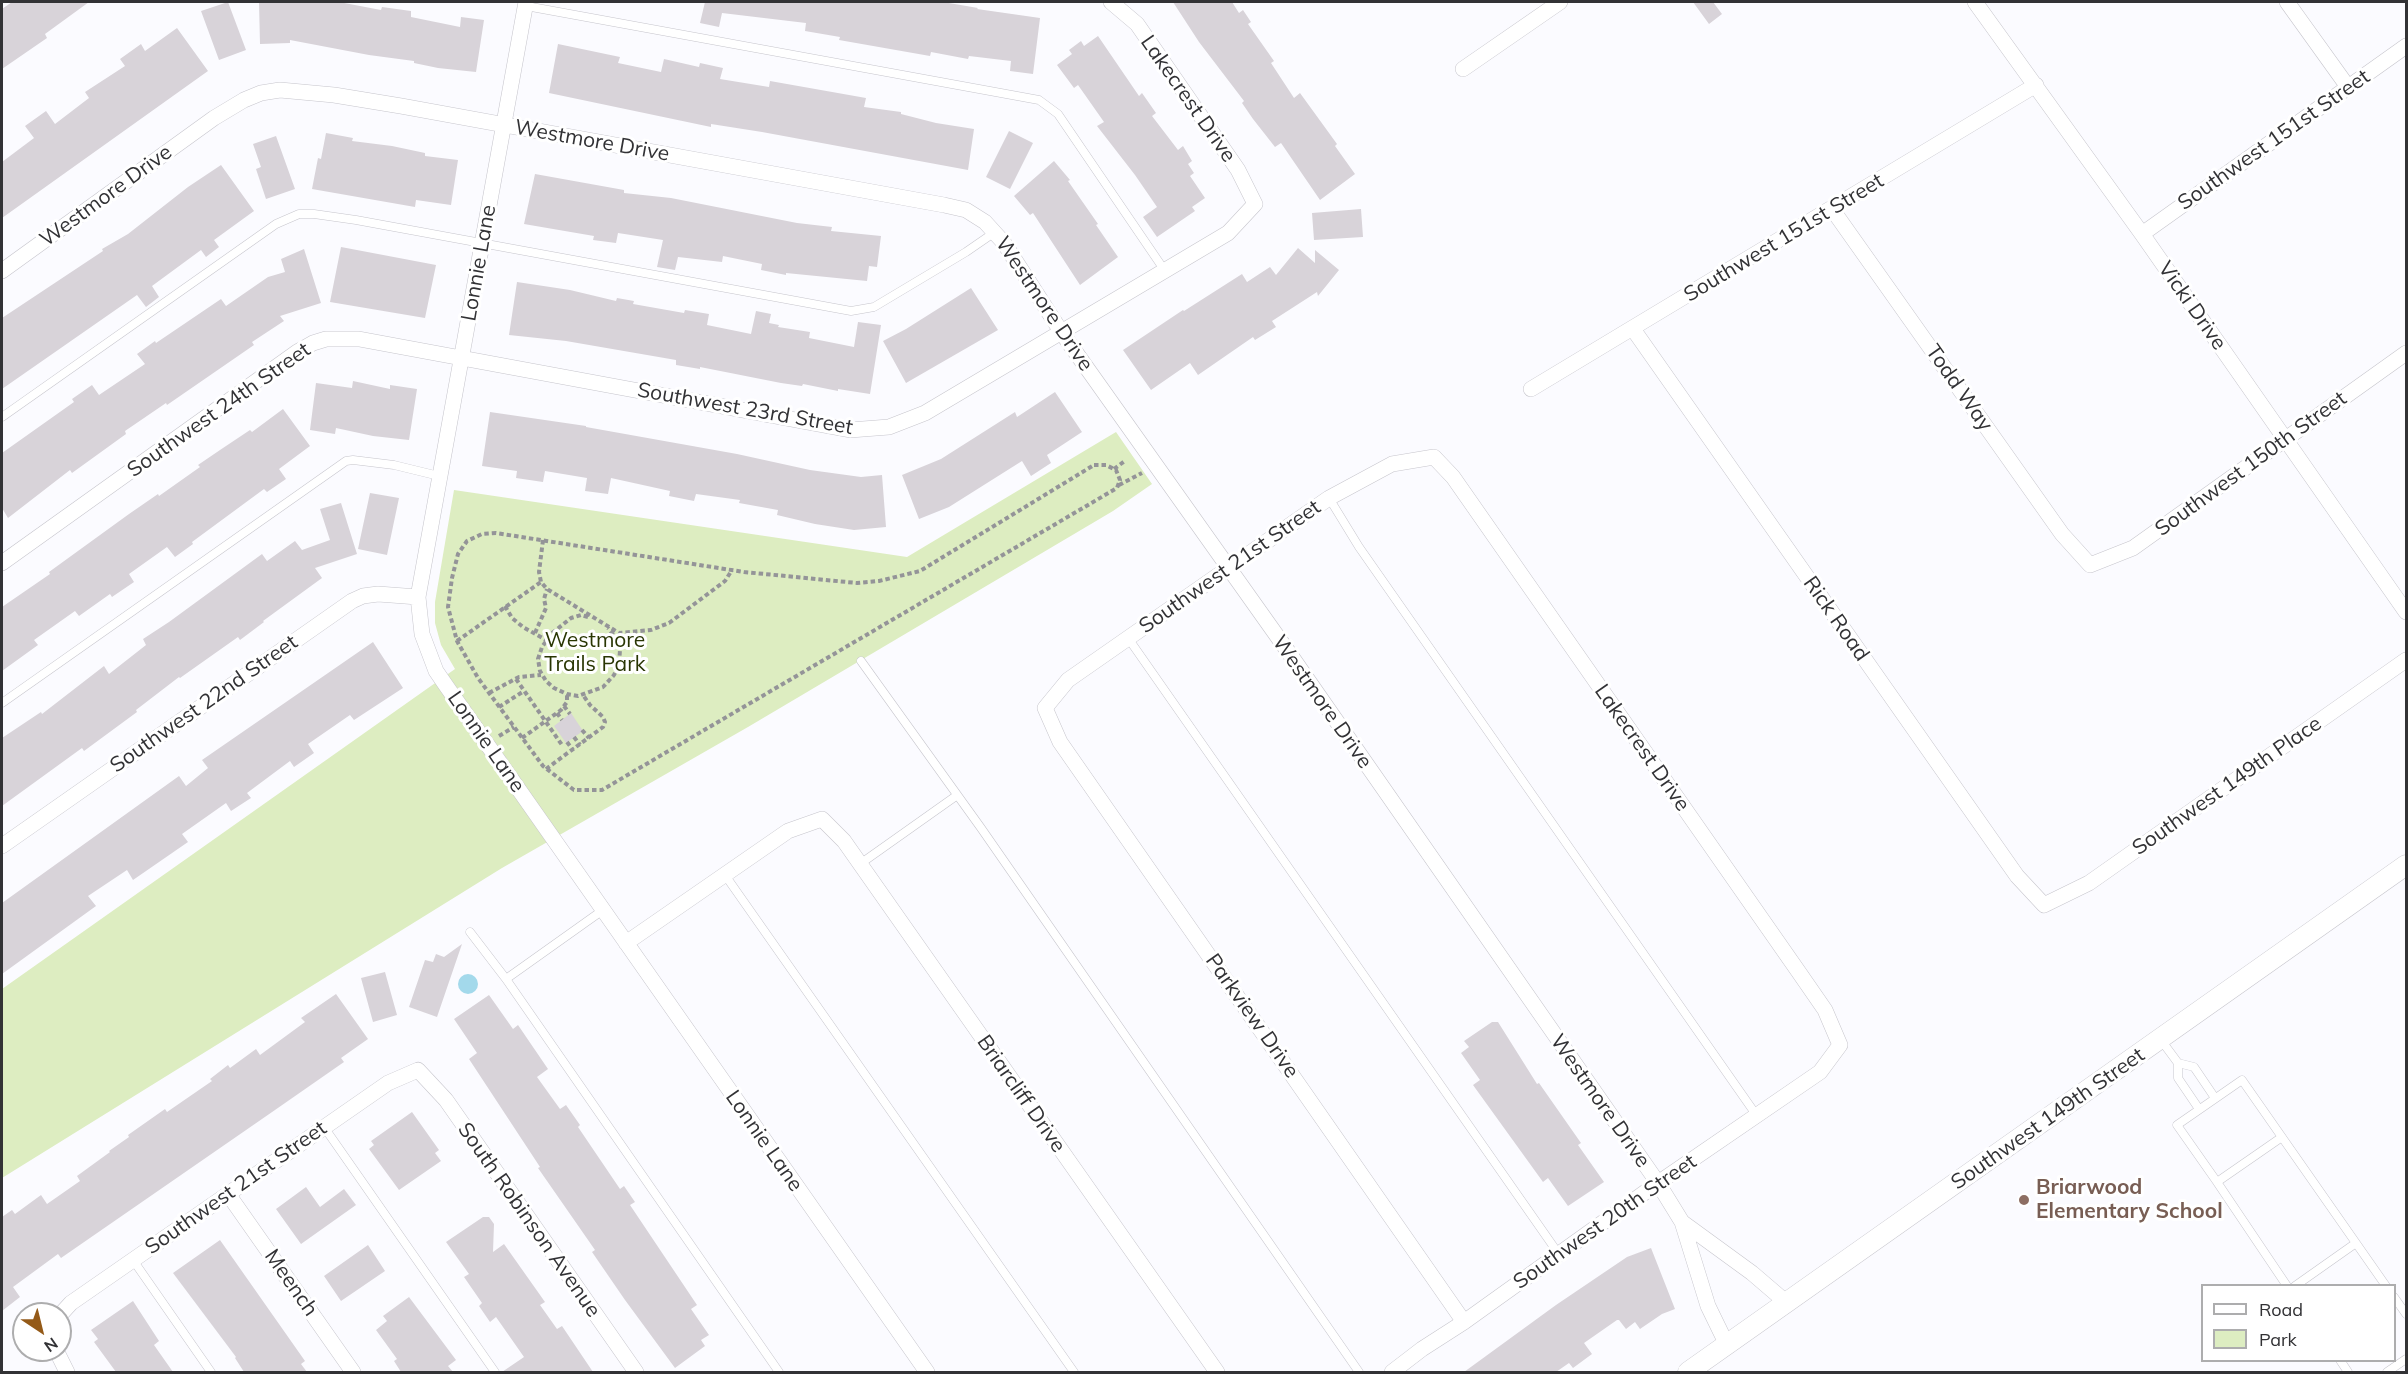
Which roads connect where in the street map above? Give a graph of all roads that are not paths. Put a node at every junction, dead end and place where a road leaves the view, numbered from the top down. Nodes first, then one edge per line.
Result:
1 (1111, 2) edge
2 (1560, 2) edge
3 (1975, 2) edge
4 (2287, 2) edge
5 (526, 4) edge
6 (2406, 46) edge
7 (1463, 69) dead end
8 (2036, 85) junction
9 (2348, 87) junction
10 (504, 124) junction
11 (1255, 204) joint
12 (1832, 209) junction
13 (995, 232) junction
14 (2142, 234) junction
15 (482, 244) junction
16 (2, 271) edge
17 (1165, 271) junction
18 (1633, 329) junction
19 (1062, 333) junction
20 (2406, 353) edge
21 (461, 359) junction
22 (1531, 388) dead end
23 (2, 417) edge
24 (2285, 439) junction
25 (1434, 457) joint
26 (439, 476) junction
27 (1329, 498) junction
28 (2, 564) edge
29 (2090, 565) joint
30 (1228, 568) junction
31 (418, 597) junction
32 (2406, 612) edge
33 (1128, 638) junction
34 (2406, 660) edge
35 (861, 661) dead end
36 (2, 703) edge
37 (1044, 708) joint
38 (956, 796) junction
39 (2, 846) edge
40 (860, 864) junction
41 (2406, 864) edge
42 (725, 874) junction
43 (2044, 905) joint
44 (603, 910) junction
45 (470, 932) dead end
46 (626, 943) junction
47 (506, 979) junction
48 (2161, 1040) junction
49 (1840, 1045) joint
50 (2178, 1063) junction
51 (418, 1070) joint
52 (2215, 1098) junction
53 (2199, 1109) junction
54 (1757, 1116) junction
55 (324, 1127) junction
56 (2282, 1137) junction
57 (2217, 1182) junction
58 (1658, 1183) junction
59 (228, 1194) junction
60 (1682, 1222) junction
61 (2356, 1243) junction
62 (1558, 1253) junction
63 (133, 1260) junction
64 (2286, 1284) edge
65 (2298, 1284) edge
66 (2385, 1284) edge
67 (2396, 1300) edge
68 (71, 1302) edge
69 (1787, 1303) junction
70 (2406, 1314) edge
71 (1464, 1322) junction
72 (1727, 1345) junction
73 (2406, 1359) edge
74 (1697, 1370) edge
75 (211, 1372) edge
76 (353, 1372) edge
77 (495, 1372) edge
78 (636, 1372) edge
79 (779, 1372) edge
80 (927, 1372) edge
81 (1074, 1372) edge
82 (1217, 1372) edge
83 (1359, 1372) edge
84 (1392, 1372) edge
85 (2387, 1372) edge

1 - 11 street, Lakecrest Drive
2 - 7 street
3 - 8 street, Vicki Drive
4 - 9 street
5 - 10 street, Lonnie Lane
5 - 17 lane
6 - 9 street, Southwest 151st Street
8 - 12 street, Southwest 151st Street
8 - 14 street, Vicki Drive
9 - 14 street, Southwest 151st Street
10 - 13 street, Westmore Drive
10 - 15 street, Lonnie Lane
10 - 16 street, Westmore Drive
11 - 17 street, Southwest 23rd Street
12 - 18 street, Southwest 151st Street
12 - 29 street, Todd Way
13 - 15 lane
13 - 19 street, Westmore Drive
14 - 24 street, Vicki Drive
15 - 21 street, Lonnie Lane
15 - 23 lane
17 - 19 street, Southwest 23rd Street
18 - 22 street, Southwest 151st Street
18 - 43 street, Rick Road
19 - 21 street, Southwest 23rd Street
19 - 30 street, Westmore Drive
20 - 24 street, Southwest 150th Street
21 - 26 street, Lonnie Lane
21 - 28 street, Southwest 24th Street
24 - 29 street, Southwest 150th Street
24 - 32 street, Vicki Drive
25 - 27 street, Southwest 21st Street
25 - 49 street, Lakecrest Drive
26 - 31 street, Lonnie Lane
26 - 36 lane
27 - 30 street, Southwest 21st Street
27 - 54 lane
30 - 33 street, Southwest 21st Street
30 - 58 street, Westmore Drive
31 - 39 street, Southwest 22nd Street
31 - 44 street, Lonnie Lane
33 - 37 street, Southwest 21st Street
33 - 62 lane
34 - 43 street, Southwest 149th Place
35 - 38 lane
37 - 71 street, Parkview Drive
38 - 40 lane
38 - 83 lane
40 - 42 street, Briarcliff Drive
40 - 82 street, Briarcliff Drive
41 - 48 street, Southwest 149th Street
42 - 46 street
42 - 81 lane
44 - 46 street, Lonnie Lane
44 - 47 lane
45 - 47 lane
46 - 80 street, Lonnie Lane
47 - 79 lane
48 - 50 lane
48 - 69 street, Southwest 149th Street
49 - 54 street, Southwest 20th Street
50 - 52 lane
50 - 53 lane
51 - 55 street, Southwest 21st Street
51 - 78 street, South Robinson Avenue
52 - 53 lane
52 - 56 lane
53 - 57 lane
54 - 58 street, Southwest 20th Street
55 - 59 street, Southwest 21st Street
55 - 77 lane
56 - 57 lane
56 - 61 lane
57 - 64 lane
58 - 60 street, Westmore Drive
58 - 62 street, Southwest 20th Street
59 - 63 street, Southwest 21st Street
59 - 76 street, Meench
60 - 69 street, Westmore Drive
60 - 72 street, Westmore Drive
61 - 65 lane
61 - 66 lane
62 - 71 street, Southwest 20th Street
63 - 68 street, Southwest 21st Street
63 - 75 lane
67 - 70 lane
69 - 72 street, Southwest 149th Street
71 - 84 street, Southwest 20th Street
72 - 74 street, Southwest 149th Street
73 - 85 lane

